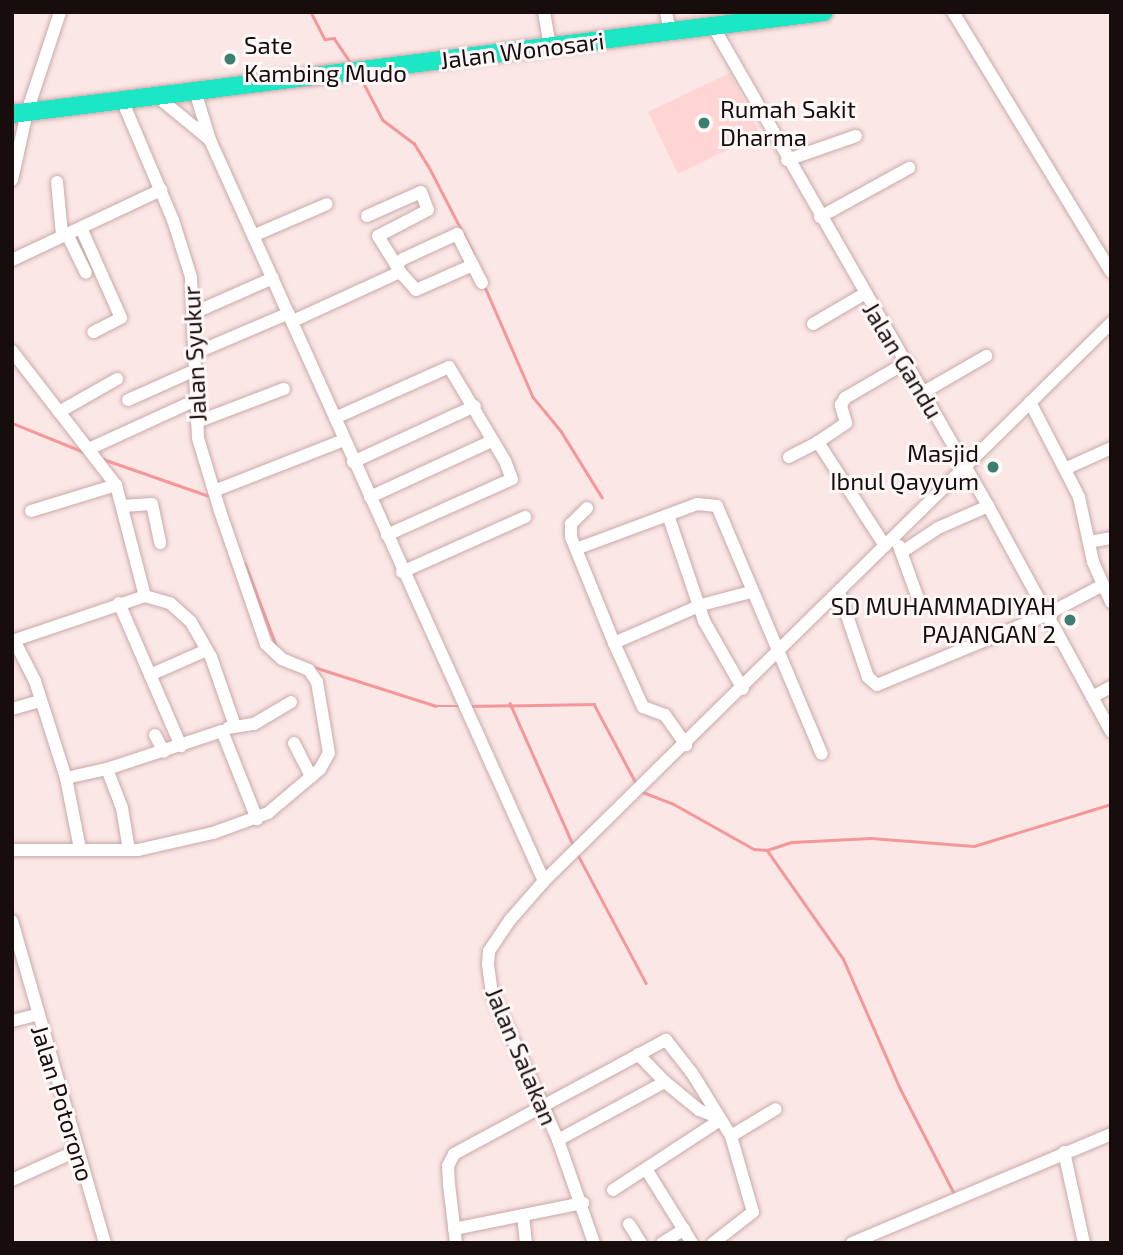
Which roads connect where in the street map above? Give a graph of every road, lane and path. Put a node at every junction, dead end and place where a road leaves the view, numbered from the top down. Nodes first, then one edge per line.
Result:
1 (60, 12) edge
2 (544, 12) edge
3 (666, 12) edge
4 (824, 12) edge
5 (953, 12) edge
6 (713, 26) junction
7 (670, 32) junction
8 (550, 47) junction
9 (195, 91) junction
10 (159, 98) junction
11 (122, 100) junction
12 (20, 113) edge
13 (856, 136) dead end
14 (210, 139) junction
15 (788, 160) junction
16 (909, 168) dead end
17 (12, 180) edge
18 (57, 182) dead end
19 (160, 190) junction
20 (327, 204) dead end
21 (367, 216) dead end
22 (820, 216) junction
23 (81, 228) junction
24 (65, 235) junction
25 (255, 235) junction
26 (12, 260) edge
27 (473, 265) junction
28 (398, 268) junction
29 (1111, 272) edge
30 (86, 273) dead end
31 (274, 278) junction
32 (482, 284) dead end
33 (864, 294) junction
34 (196, 312) junction
35 (291, 317) junction
36 (1111, 323) edge
37 (813, 324) dead end
38 (93, 332) dead end
39 (12, 351) edge
40 (193, 355) junction
41 (986, 356) dead end
42 (907, 362) junction
43 (193, 371) junction
44 (117, 379) dead end
45 (284, 388) dead end
46 (924, 392) junction
47 (128, 400) dead end
48 (196, 400) junction
49 (1030, 402) junction
50 (475, 406) junction
51 (60, 412) junction
52 (335, 418) junction
53 (197, 422) junction
54 (344, 440) junction
55 (492, 441) junction
56 (818, 442) junction
57 (1111, 448) edge
58 (92, 450) junction
59 (789, 457) dead end
60 (354, 462) junction
61 (964, 464) junction
62 (1067, 468) junction
63 (117, 485) junction
64 (215, 492) junction
65 (370, 497) junction
66 (122, 506) junction
67 (988, 506) junction
68 (587, 508) dead end
69 (31, 511) dead end
70 (668, 515) junction
71 (525, 517) dead end
72 (387, 535) junction
73 (1111, 538) edge
74 (889, 542) junction
75 (1089, 542) junction
76 (160, 543) dead end
77 (576, 549) junction
78 (902, 552) junction
79 (402, 572) junction
80 (1103, 585) junction
81 (839, 592) junction
82 (751, 593) junction
83 (145, 596) junction
84 (1111, 602) edge
85 (119, 603) junction
86 (920, 604) dead end
87 (701, 606) junction
88 (1046, 615) junction
89 (13, 640) edge
90 (614, 643) junction
91 (208, 650) junction
92 (782, 652) junction
93 (150, 675) junction
94 (1111, 687) edge
95 (743, 689) junction
96 (1091, 696) junction
97 (40, 701) junction
98 (290, 702) dead end
99 (12, 709) edge
100 (228, 728) junction
101 (1111, 732) edge
102 (155, 735) dead end
103 (294, 743) dead end
104 (686, 745) junction
105 (181, 746) junction
106 (164, 752) junction
107 (822, 754) dead end
108 (107, 769) junction
109 (311, 777) junction
110 (66, 778) junction
111 (257, 819) junction
112 (80, 849) junction
113 (12, 850) edge
114 (129, 850) junction
115 (544, 881) junction
116 (12, 921) edge
117 (36, 1015) junction
118 (12, 1021) edge
119 (638, 1054) junction
120 (665, 1082) junction
121 (543, 1109) junction
122 (776, 1109) dead end
123 (718, 1118) junction
124 (1111, 1134) edge
125 (731, 1136) junction
126 (558, 1140) junction
127 (78, 1150) junction
128 (1064, 1152) junction
129 (646, 1169) junction
130 (12, 1180) edge
131 (613, 1190) dead end
132 (583, 1203) junction
133 (523, 1214) junction
134 (629, 1224) dead end
135 (454, 1229) junction
136 (684, 1229) junction
137 (106, 1243) edge
138 (456, 1243) edge
139 (526, 1243) edge
140 (594, 1243) edge
141 (641, 1243) edge
142 (662, 1243) edge
143 (692, 1243) edge
144 (713, 1243) edge
145 (852, 1243) edge
146 (1084, 1243) edge

1 - 12 street
2 - 8 street
3 - 7 street
4 - 6 highway, Jalan Wonosari
5 - 29 street
6 - 7 highway, Jalan Wonosari
6 - 15 street, Jalan Gandu
7 - 8 highway, Jalan Wonosari
8 - 9 highway, Jalan Wonosari
9 - 10 highway, Jalan Wonosari
9 - 14 street
10 - 11 highway, Jalan Wonosari
10 - 14 street
11 - 12 highway, Jalan Wonosari
11 - 19 street, Jalan Syukur
12 - 17 street
13 - 15 street
14 - 25 street
15 - 22 street, Jalan Gandu
16 - 22 street
18 - 24 street
19 - 23 street
19 - 34 street, Jalan Syukur
20 - 25 street
21 - 28 street
22 - 33 street, Jalan Gandu
23 - 24 street
23 - 38 street
24 - 26 street
24 - 30 street
25 - 31 street
27 - 28 street
27 - 28 street
27 - 32 street
28 - 35 street
31 - 34 street
31 - 35 street
33 - 37 street
33 - 42 street, Jalan Gandu
34 - 40 street, Jalan Syukur
35 - 40 street
35 - 52 street
36 - 49 street, Jalan Salakan
39 - 51 street
40 - 43 street, Jalan Syukur
41 - 46 street
42 - 46 street, Jalan Gandu
42 - 56 street
43 - 47 street
43 - 48 street, Jalan Syukur
44 - 51 street
45 - 53 street
46 - 61 street, Jalan Gandu
48 - 53 street, Jalan Syukur
48 - 58 street
49 - 61 street, Jalan Salakan
49 - 62 street
50 - 52 street
50 - 55 street
50 - 60 street
51 - 58 street
52 - 54 street
53 - 64 street, Jalan Syukur
54 - 60 street
54 - 64 street
55 - 65 street
55 - 72 street
56 - 59 street
56 - 74 street
57 - 62 street
58 - 63 street
60 - 65 street
61 - 67 street, Jalan Gandu
61 - 74 street, Jalan Salakan
62 - 75 street
63 - 66 street
63 - 69 street
64 - 109 street, Jalan Syukur
65 - 72 street
66 - 76 street
66 - 83 street
67 - 78 street
67 - 88 street, Jalan Gandu
68 - 77 street
70 - 77 street
70 - 82 street
70 - 87 street
71 - 79 street
72 - 79 street
73 - 75 street
74 - 78 street
74 - 81 street, Jalan Salakan
75 - 80 street
77 - 90 street
78 - 86 street
79 - 115 street
80 - 84 street
80 - 88 street
81 - 88 street
81 - 92 street, Jalan Salakan
82 - 87 street
82 - 92 street
83 - 85 street
83 - 91 street
85 - 89 street
85 - 93 street
87 - 90 street
87 - 95 street
88 - 96 street, Jalan Gandu
89 - 97 street
90 - 104 street
91 - 93 street
91 - 100 street
92 - 95 street, Jalan Salakan
92 - 107 street
93 - 105 street
94 - 96 street
95 - 104 street, Jalan Salakan
96 - 101 street, Jalan Gandu
97 - 99 street
97 - 110 street
98 - 100 street
100 - 105 street
100 - 111 street
102 - 106 street
103 - 109 street
104 - 115 street, Jalan Salakan
105 - 106 street
106 - 108 street
108 - 110 street
108 - 114 street
109 - 111 street
110 - 112 street
111 - 114 street
112 - 113 street
112 - 114 street
115 - 121 street, Jalan Salakan
116 - 117 street, Jalan Potorono
117 - 118 street
117 - 127 street, Jalan Potorono
119 - 120 street
119 - 121 street
119 - 123 street
120 - 123 street
120 - 126 street
121 - 126 street, Jalan Salakan
121 - 135 street
122 - 125 street
123 - 125 street
123 - 129 street
124 - 128 street
125 - 144 street
126 - 132 street, Jalan Salakan
127 - 130 street
127 - 137 street, Jalan Potorono
128 - 145 street
128 - 146 street
129 - 131 street
129 - 136 street
132 - 133 street
132 - 140 street, Jalan Salakan
133 - 135 street
133 - 139 street
134 - 141 street
135 - 138 street
136 - 142 street
136 - 143 street

